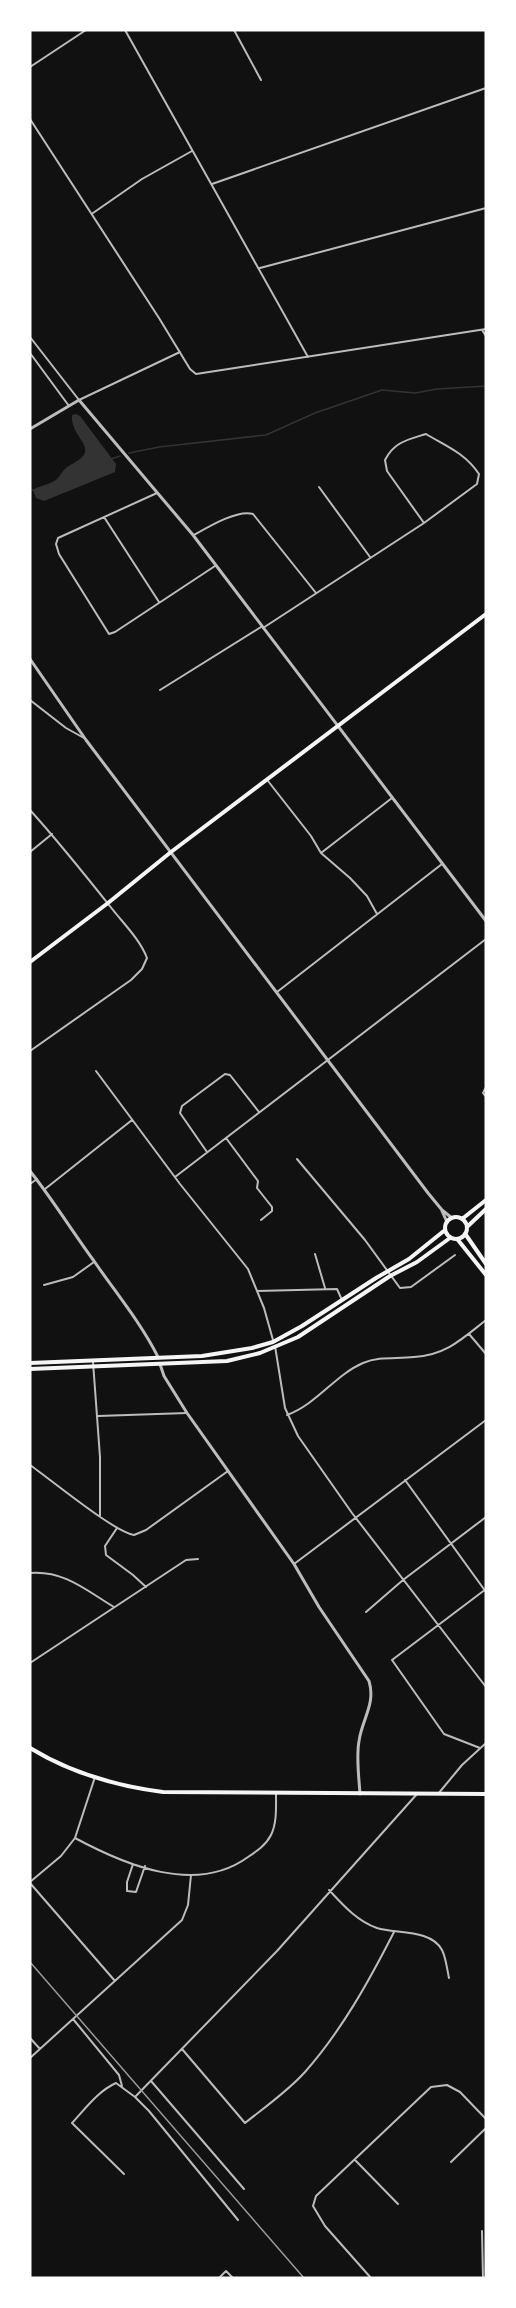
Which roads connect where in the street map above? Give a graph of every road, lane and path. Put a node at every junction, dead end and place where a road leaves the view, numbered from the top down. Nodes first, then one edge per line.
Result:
1 (86, 30) edge
2 (125, 30) edge
3 (234, 30) edge
4 (30, 67) edge
5 (261, 80) dead end
6 (486, 88) edge
7 (30, 119) edge
8 (192, 151) junction
9 (212, 184) junction
10 (486, 208) edge
11 (92, 213) junction
12 (260, 268) junction
13 (484, 329) edge
14 (486, 336) edge
15 (30, 337) edge
16 (180, 352) junction
17 (30, 353) edge
18 (308, 357) junction
19 (79, 400) junction
20 (70, 406) junction
21 (30, 429) edge
22 (319, 486) dead end
23 (157, 493) junction
24 (104, 517) junction
25 (424, 523) junction
26 (193, 535) junction
27 (370, 557) junction
28 (215, 566) junction
29 (316, 593) junction
30 (159, 602) junction
31 (486, 614) edge
32 (262, 628) junction
33 (30, 659) edge
34 (160, 690) dead end
35 (30, 700) edge
36 (338, 727) junction
37 (86, 740) junction
38 (268, 781) junction
39 (392, 798) junction
40 (30, 810) edge
41 (52, 834) junction
42 (30, 852) edge
43 (171, 852) junction
44 (321, 853) junction
45 (442, 864) junction
46 (108, 903) junction
47 (377, 914) junction
48 (486, 921) edge
49 (486, 939) edge
50 (30, 962) edge
51 (277, 992) junction
52 (30, 1051) edge
53 (328, 1059) junction
54 (96, 1071) dead end
55 (486, 1087) edge
56 (486, 1097) edge
57 (259, 1112) junction
58 (132, 1120) junction
59 (226, 1138) junction
60 (207, 1152) junction
61 (297, 1160) dead end
62 (30, 1171) edge
63 (175, 1177) junction
64 (37, 1179) junction
65 (30, 1184) edge
66 (45, 1189) junction
67 (486, 1200) edge
68 (486, 1209) edge
69 (442, 1210) junction
70 (452, 1218) junction
71 (462, 1219) junction
72 (261, 1220) dead end
73 (447, 1222) junction
74 (467, 1227) junction
75 (445, 1230) junction
76 (466, 1235) junction
77 (450, 1238) junction
78 (458, 1240) junction
79 (315, 1254) dead end
80 (456, 1255) dead end
81 (94, 1262) junction
82 (486, 1264) edge
83 (388, 1271) junction
84 (486, 1275) edge
85 (390, 1276) junction
86 (44, 1285) dead end
87 (325, 1288) junction
88 (257, 1291) junction
89 (342, 1300) junction
90 (486, 1320) edge
91 (469, 1334) junction
92 (273, 1342) junction
93 (275, 1348) junction
94 (486, 1354) edge
95 (158, 1357) junction
96 (30, 1363) edge
97 (93, 1364) junction
98 (160, 1365) junction
99 (30, 1369) edge
100 (187, 1413) junction
101 (287, 1415) junction
102 (98, 1416) junction
103 (486, 1420) edge
104 (30, 1465) edge
105 (228, 1471) junction
106 (405, 1480) junction
107 (100, 1516) junction
108 (356, 1517) junction
109 (486, 1518) edge
110 (117, 1528) junction
111 (452, 1543) junction
112 (198, 1559) dead end
113 (294, 1564) junction
114 (30, 1574) edge
115 (403, 1580) junction
116 (146, 1587) junction
117 (486, 1591) edge
118 (114, 1607) junction
119 (366, 1612) dead end
120 (438, 1624) junction
121 (30, 1658) edge
122 (34, 1660) junction
123 (30, 1663) edge
124 (486, 1687) edge
125 (486, 1743) edge
126 (30, 1748) edge
127 (480, 1748) junction
128 (95, 1778) junction
129 (276, 1794) junction
130 (360, 1794) junction
131 (417, 1794) junction
132 (438, 1794) junction
133 (486, 1794) edge
134 (75, 1838) junction
135 (133, 1864) junction
136 (145, 1866) junction
137 (191, 1875) junction
138 (30, 1882) edge
139 (329, 1890) junction
140 (394, 1932) junction
141 (449, 1978) dead end
142 (115, 1981) junction
143 (73, 2019) junction
144 (30, 2037) edge
145 (40, 2049) junction
146 (182, 2049) junction
147 (30, 2058) edge
148 (151, 2081) junction
149 (122, 2086) junction
150 (135, 2097) junction
151 (486, 2119) edge
152 (486, 2128) edge
153 (355, 2160) junction
154 (451, 2162) dead end
155 (124, 2175) dead end
156 (244, 2189) dead end
157 (398, 2204) dead end
158 (238, 2220) dead end
159 (482, 2231) dead end
160 (219, 2278) edge
161 (233, 2278) edge
162 (371, 2278) edge
163 (483, 2278) edge

1 - 4 street
2 - 8 street
3 - 5 street
6 - 9 street
7 - 11 street
8 - 9 street
8 - 11 street
9 - 12 street
10 - 12 street
11 - 16 street
12 - 18 street
13 - 14 street
13 - 18 street
15 - 19 street
16 - 18 street
16 - 19 street
17 - 20 street
19 - 20 street
19 - 23 street
20 - 21 street
22 - 27 street
23 - 24 street
23 - 26 street
24 - 30 street
24 - 30 street
25 - 25 street
25 - 27 street
26 - 28 street
26 - 29 street
27 - 29 street
28 - 30 street
28 - 32 street
29 - 32 street
31 - 36 main road
32 - 34 street
32 - 36 street
33 - 37 street
35 - 37 street
36 - 38 main road
36 - 39 street
37 - 43 street
38 - 43 main road
38 - 44 street
39 - 44 street
39 - 45 street
40 - 41 street
41 - 42 street
41 - 46 street
43 - 46 main road
43 - 51 street
44 - 47 street
45 - 47 street
45 - 48 street
46 - 50 main road
46 - 52 street
47 - 51 street
49 - 53 street
51 - 53 street
53 - 57 street
53 - 69 street
54 - 58 street
55 - 56 street
57 - 59 street
57 - 60 street
58 - 63 street
58 - 66 street
59 - 60 street
59 - 72 street
60 - 63 street
61 - 83 street
62 - 64 street
63 - 88 street
64 - 65 street
64 - 66 street
66 - 81 street
67 - 71 main road
68 - 74 main road
69 - 70 street
69 - 73 street
70 - 71 main road
70 - 73 main road
71 - 74 main road
73 - 75 main road
74 - 76 main road
75 - 77 main road
75 - 83 main road
76 - 78 main road
76 - 82 main road
77 - 78 main road
77 - 85 main road
78 - 84 main road
79 - 87 street
80 - 85 street
81 - 86 street
81 - 95 street
83 - 85 street
83 - 89 main road
85 - 93 main road
87 - 88 street
87 - 89 street
88 - 92 street
89 - 92 main road
90 - 91 street
91 - 94 street
91 - 101 street
92 - 93 street
92 - 95 main road
93 - 98 main road
93 - 101 street
95 - 97 main road
95 - 98 street
96 - 97 main road
97 - 98 main road
97 - 99 main road
97 - 102 street
98 - 100 street
100 - 102 street
100 - 105 street
101 - 108 street
102 - 107 street
103 - 106 street
104 - 107 street
105 - 110 street
105 - 113 street
106 - 108 street
106 - 111 street
107 - 110 street
108 - 113 street
108 - 115 street
109 - 111 street
110 - 116 street
111 - 115 street
111 - 117 street
112 - 116 street
113 - 130 street
114 - 118 street
115 - 119 street
115 - 120 street
116 - 118 street
117 - 120 street
118 - 122 street
120 - 124 street
120 - 127 street
121 - 122 street
122 - 123 street
125 - 127 street
126 - 128 main road
127 - 132 street
128 - 129 main road
128 - 134 street
129 - 130 main road
129 - 137 street
130 - 131 main road
131 - 132 main road
131 - 139 street
132 - 133 main road
134 - 135 street
134 - 138 street
135 - 136 street
135 - 136 street
136 - 137 street
137 - 142 street
138 - 142 street
139 - 140 street
139 - 146 street
140 - 141 street
140 - 146 street
142 - 143 street
143 - 145 street
143 - 149 street
144 - 145 street
145 - 147 street
146 - 148 street
148 - 150 street
148 - 156 street
149 - 150 street
149 - 155 street
150 - 158 street
151 - 153 street
152 - 154 street
153 - 157 street
153 - 162 street
159 - 163 street
160 - 161 street

